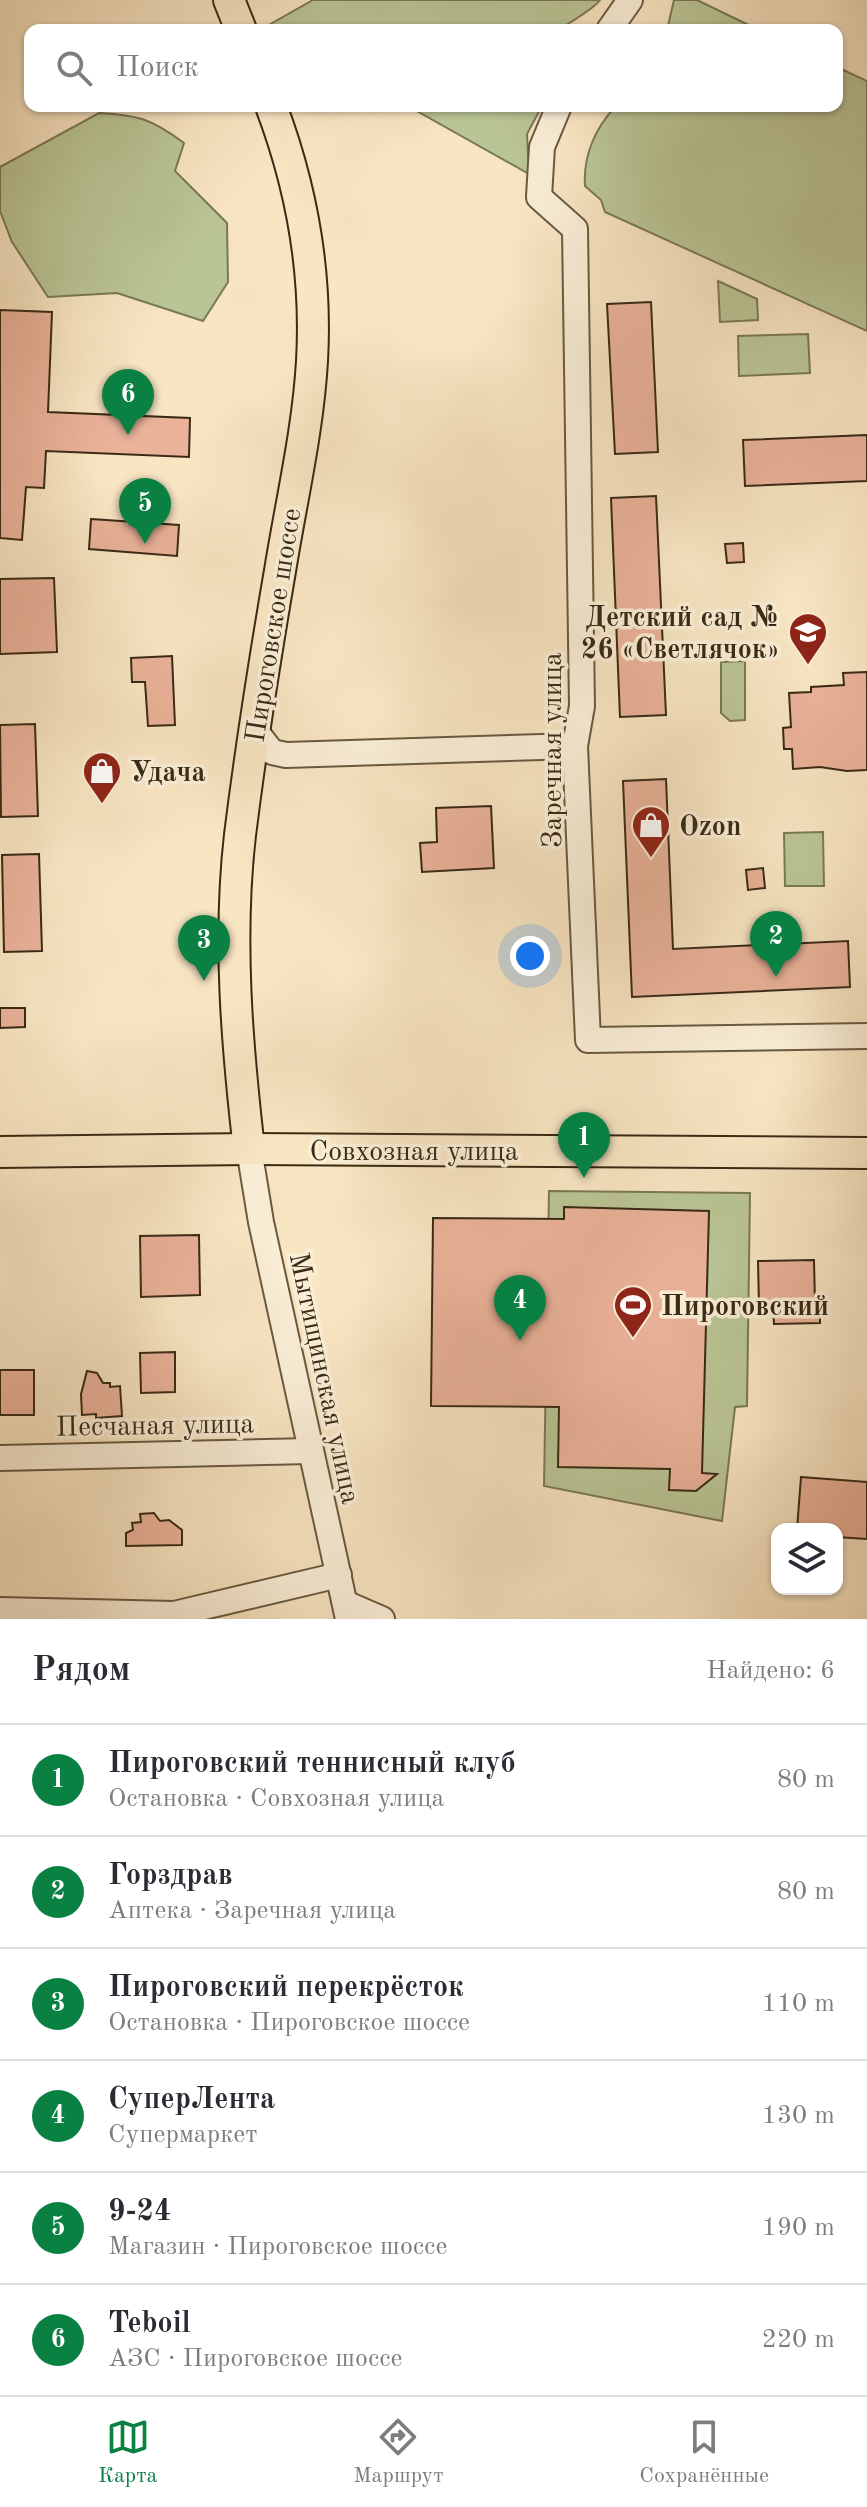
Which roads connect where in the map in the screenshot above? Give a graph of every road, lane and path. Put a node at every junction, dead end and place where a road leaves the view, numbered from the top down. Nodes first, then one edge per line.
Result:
1 (229, 0) edge
2 (630, 0) edge
3 (239, 24) edge
4 (613, 24) edge
5 (273, 112) edge
6 (557, 112) edge
7 (255, 730) junction
8 (575, 746) junction
9 (286, 755) junction
10 (248, 775) junction
11 (867, 1036) edge
12 (249, 1149) junction
13 (0, 1152) edge
14 (867, 1153) edge
15 (311, 1451) junction
16 (0, 1458) edge
17 (339, 1575) junction
18 (0, 1610) edge
19 (347, 1611) edge
20 (382, 1619) edge

1 - 3 main road
2 - 4 street
5 - 7 main road, Пироговское шоссе
6 - 8 street, Заречная улица
7 - 9 street
7 - 10 main road, Пироговское шоссе
8 - 9 street
8 - 11 street, Заречная улица
9 - 10 street
10 - 12 main road, Пироговское шоссе
12 - 13 main road, Совхозная улица
12 - 14 main road, Совхозная улица
12 - 15 street, Мытищинская улица
15 - 16 street, Песчаная улица
15 - 17 street, Мытищинская улица
17 - 18 street
17 - 19 street, Мытищинская улица
19 - 20 street

